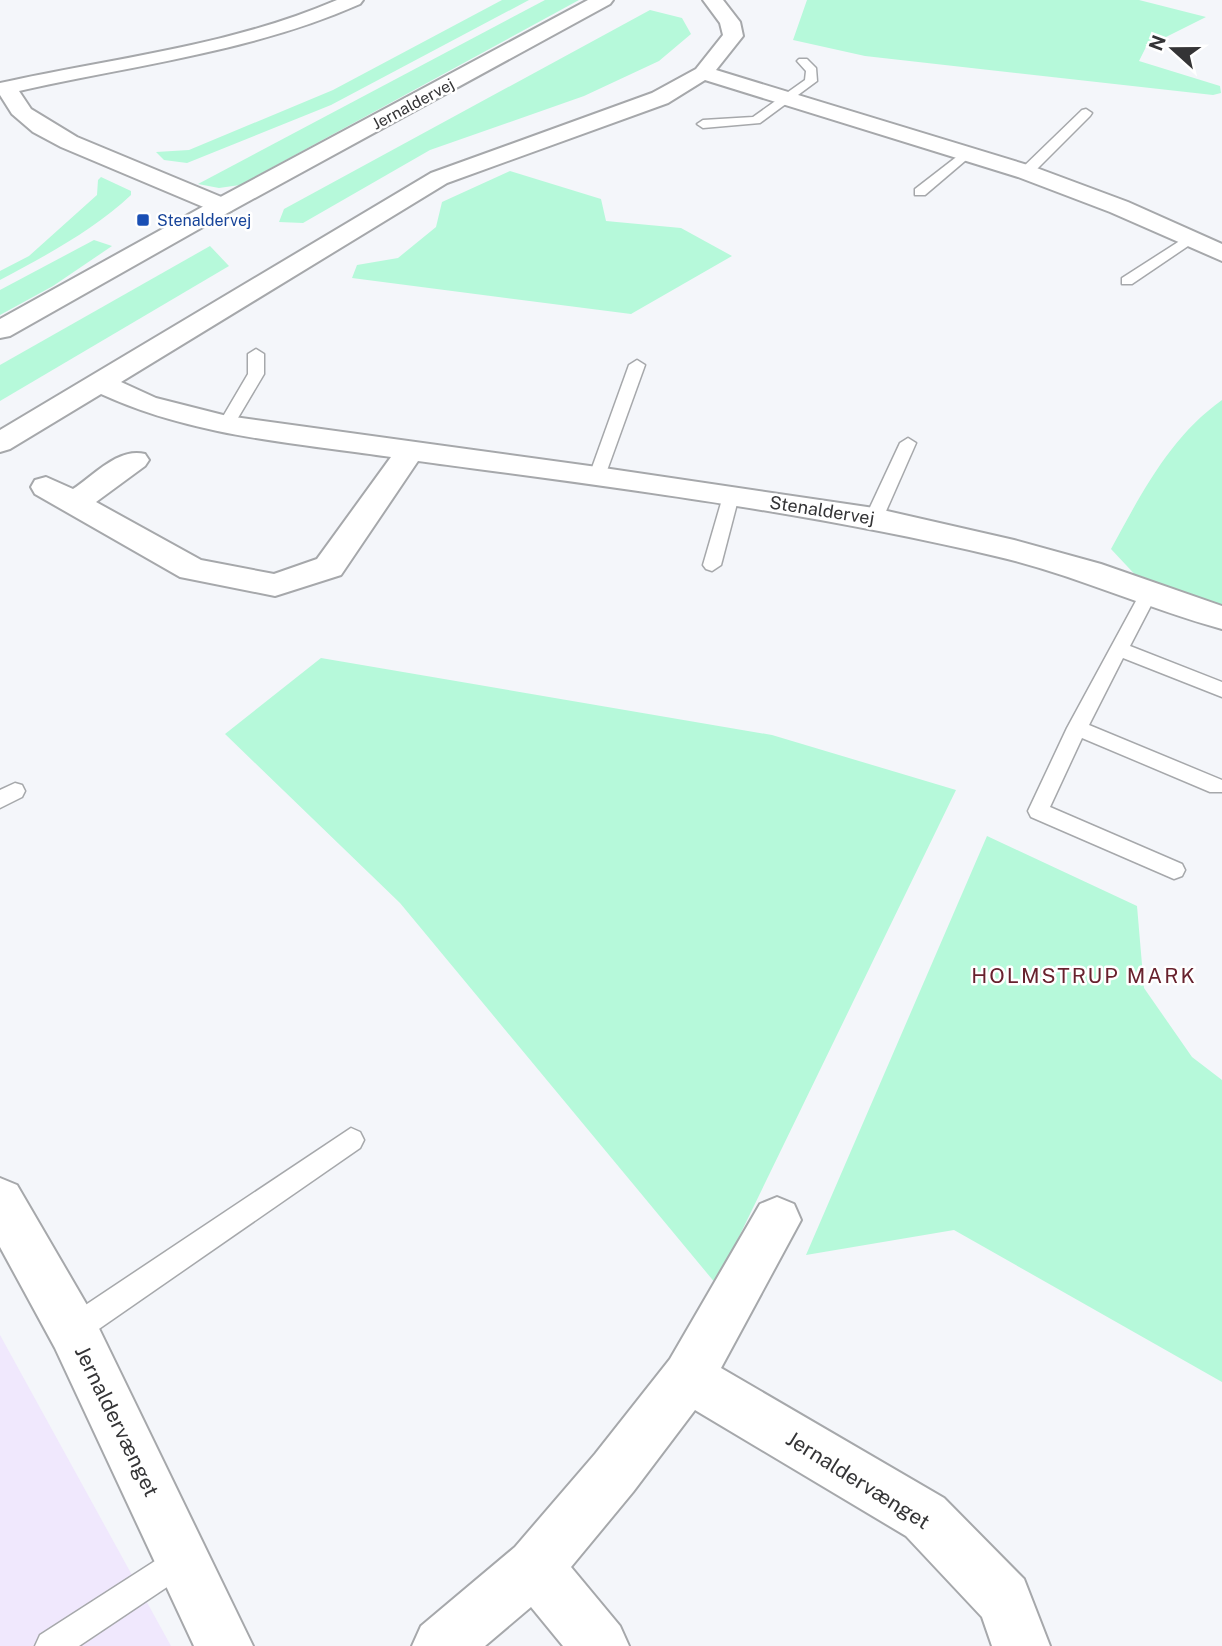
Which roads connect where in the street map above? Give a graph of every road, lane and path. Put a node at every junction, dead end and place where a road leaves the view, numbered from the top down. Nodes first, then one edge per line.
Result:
1 (353, 0) edge
2 (603, 0) edge
3 (713, 0) edge
4 (803, 61) dead end
5 (703, 73) junction
6 (3, 88) edge
7 (786, 100) junction
8 (1086, 113) dead end
9 (703, 124) dead end
10 (968, 152) junction
11 (1026, 172) junction
12 (920, 192) dead end
13 (222, 206) junction
14 (1189, 239) junction
15 (1222, 253) edge
16 (1127, 281) dead end
17 (0, 330) edge
18 (256, 354) dead end
19 (637, 365) dead end
20 (98, 382) junction
21 (226, 425) junction
22 (0, 443) edge
23 (908, 443) dead end
24 (410, 451) junction
25 (134, 460) dead end
26 (597, 476) junction
27 (46, 487) dead end
28 (731, 496) junction
29 (75, 503) junction
30 (874, 518) junction
31 (712, 565) dead end
32 (1149, 592) junction
33 (1222, 618) edge
34 (1118, 649) junction
35 (1222, 690) edge
36 (1077, 728) junction
37 (1217, 786) dead end
38 (1174, 870) dead end
39 (351, 1140) dead end
40 (0, 1201) edge
41 (777, 1220) dead end
42 (73, 1330) junction
43 (688, 1377) junction
44 (183, 1558) junction
45 (535, 1567) junction
46 (51, 1646) edge
47 (224, 1646) edge
48 (441, 1646) edge
49 (600, 1646) edge
50 (1021, 1646) edge

1 - 6 street
2 - 13 street, Jernaldervej
3 - 5 street
4 - 7 lane
5 - 7 street
5 - 20 street
6 - 13 street
7 - 9 lane
7 - 10 street
8 - 11 lane
10 - 11 street
10 - 12 lane
11 - 14 street
13 - 17 street, Jernaldervej
14 - 15 street
14 - 16 lane
18 - 21 lane
19 - 26 lane
20 - 21 street, Stenaldervej
20 - 22 street
21 - 24 street, Stenaldervej
23 - 30 lane
24 - 26 street, Stenaldervej
24 - 29 street
25 - 29 street
26 - 28 street, Stenaldervej
27 - 29 street
28 - 30 street, Stenaldervej
28 - 31 lane
30 - 32 street, Stenaldervej
32 - 33 street, Stenaldervej
32 - 34 lane
34 - 35 lane
34 - 36 lane
36 - 37 lane
36 - 38 lane
39 - 42 lane
40 - 42 street, Jernaldervænget
41 - 43 street
42 - 44 street, Jernaldervænget
43 - 45 street
43 - 50 street, Jernaldervænget
44 - 46 lane
44 - 47 street, Jernaldervænget
45 - 48 street
45 - 49 street

